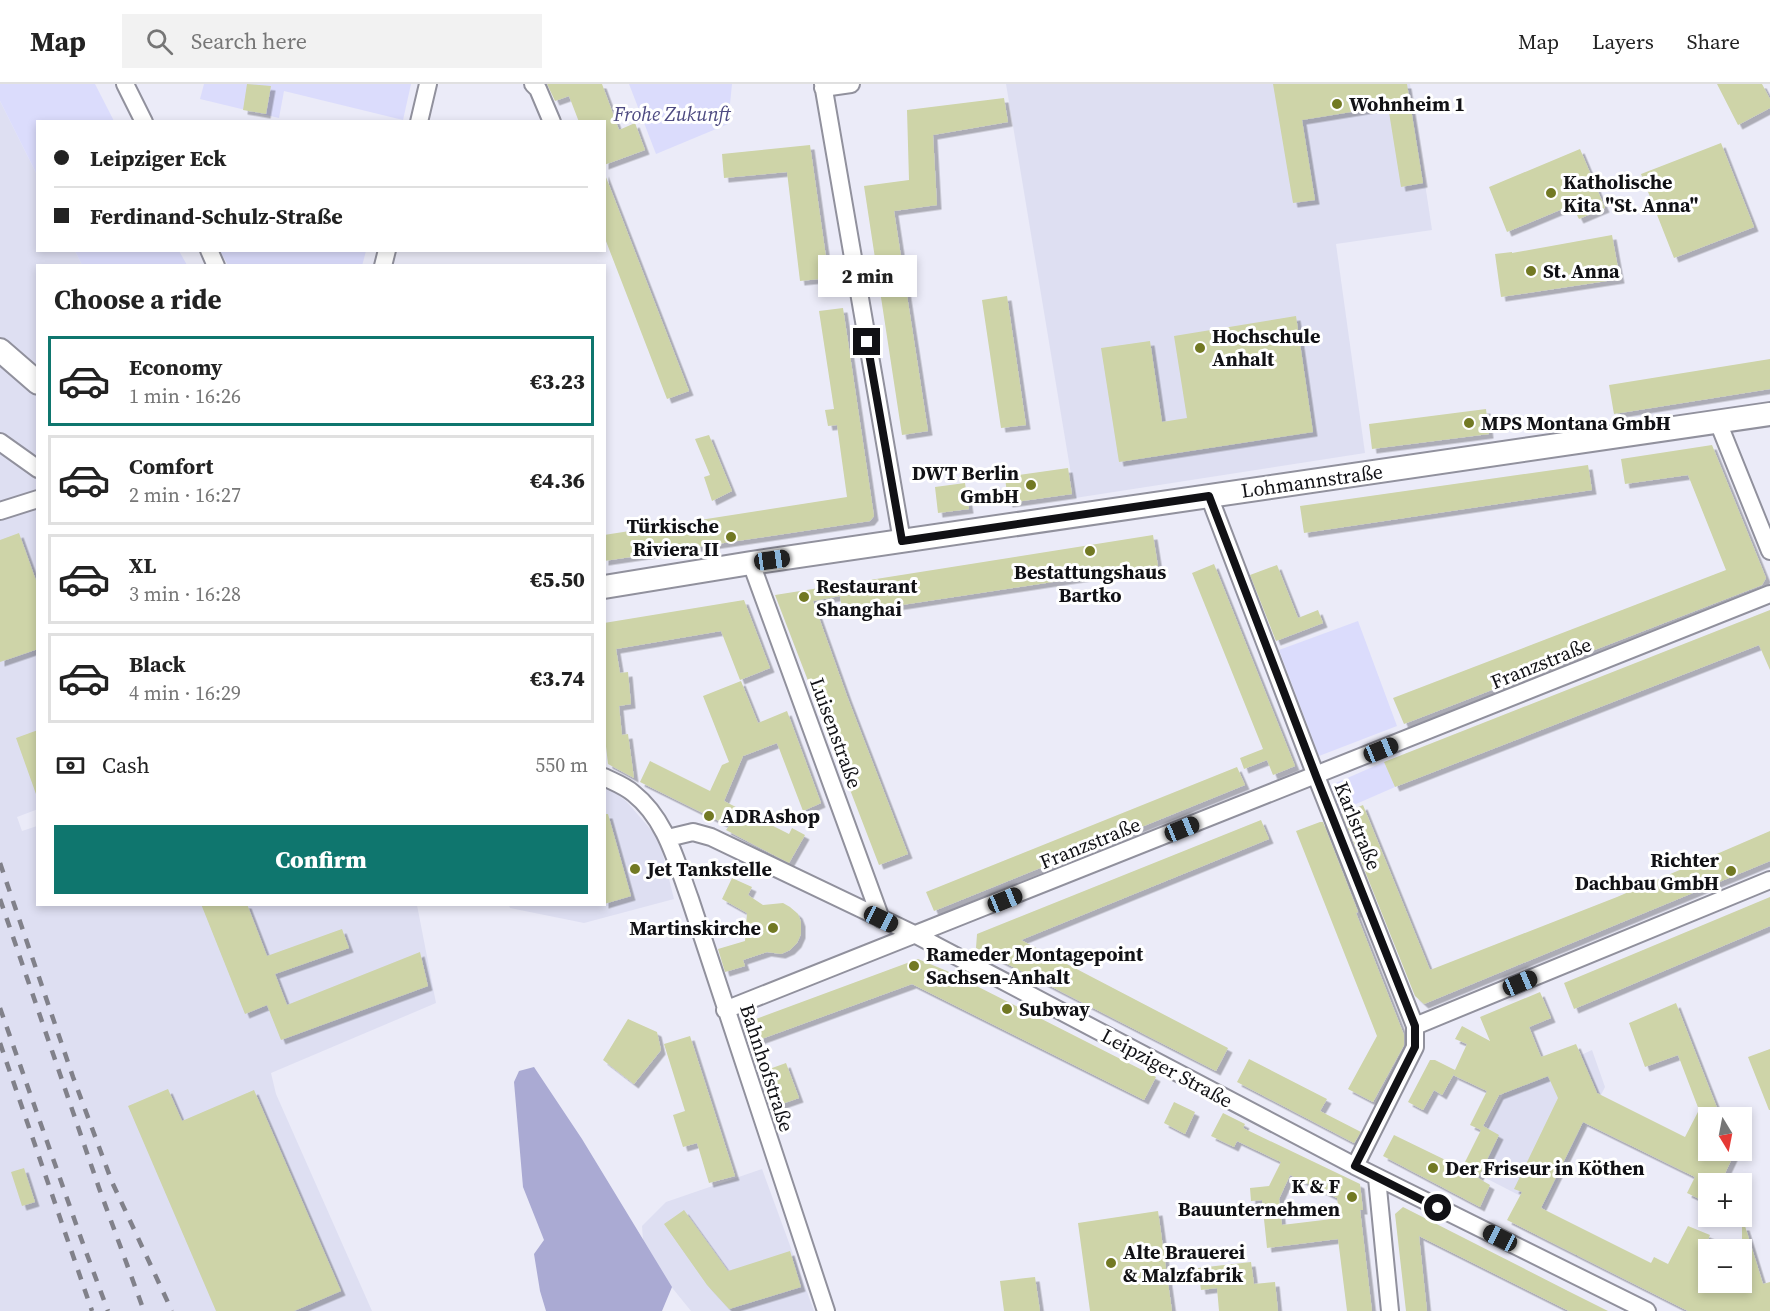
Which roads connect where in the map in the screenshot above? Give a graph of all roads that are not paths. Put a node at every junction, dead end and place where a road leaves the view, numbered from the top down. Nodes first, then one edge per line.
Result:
1 (125, 84) edge
2 (428, 84) edge
3 (533, 84) edge
4 (851, 84) edge
5 (823, 86) edge
6 (143, 120) edge
7 (419, 120) edge
8 (551, 120) edge
9 (0, 350) edge
10 (36, 381) edge
11 (1770, 414) edge
12 (1719, 422) junction
13 (0, 442) edge
14 (36, 468) edge
15 (1209, 496) junction
16 (36, 500) edge
17 (0, 511) edge
18 (902, 541) junction
19 (1770, 551) edge
20 (751, 563) junction
21 (606, 587) edge
22 (1770, 594) edge
23 (1316, 776) junction
24 (606, 778) edge
25 (668, 838) junction
26 (1770, 880) edge
27 (881, 919) junction
28 (916, 935) junction
29 (725, 1010) junction
30 (1415, 1026) junction
31 (1355, 1166) junction
32 (1377, 1178) junction
33 (826, 1311) edge
34 (1390, 1311) edge
35 (1647, 1311) edge

1 - 6 street
2 - 7 street
3 - 8 street
4 - 5 street
5 - 18 street
9 - 10 main road
11 - 12 main road, Lohmannstraße
12 - 15 main road, Lohmannstraße
12 - 19 street
13 - 14 street
15 - 18 main road, Lohmannstraße
15 - 23 street, Karlstraße
16 - 17 street
18 - 20 main road, Lohmannstraße
20 - 21 main road, Lohmannstraße
20 - 27 street, Luisenstraße
22 - 23 street, Franzstraße
23 - 28 street, Franzstraße
23 - 30 street, Karlstraße
24 - 25 street
25 - 27 street, Leipziger Straße
25 - 29 street, Bahnhofstraße
26 - 30 street
27 - 28 street, Leipziger Straße
28 - 29 street, Franzstraße
28 - 31 street, Leipziger Straße
29 - 33 street, Bahnhofstraße
30 - 31 street, Karlstraße
31 - 32 street, Leipziger Straße
32 - 34 street
32 - 35 street, Leipziger Straße

